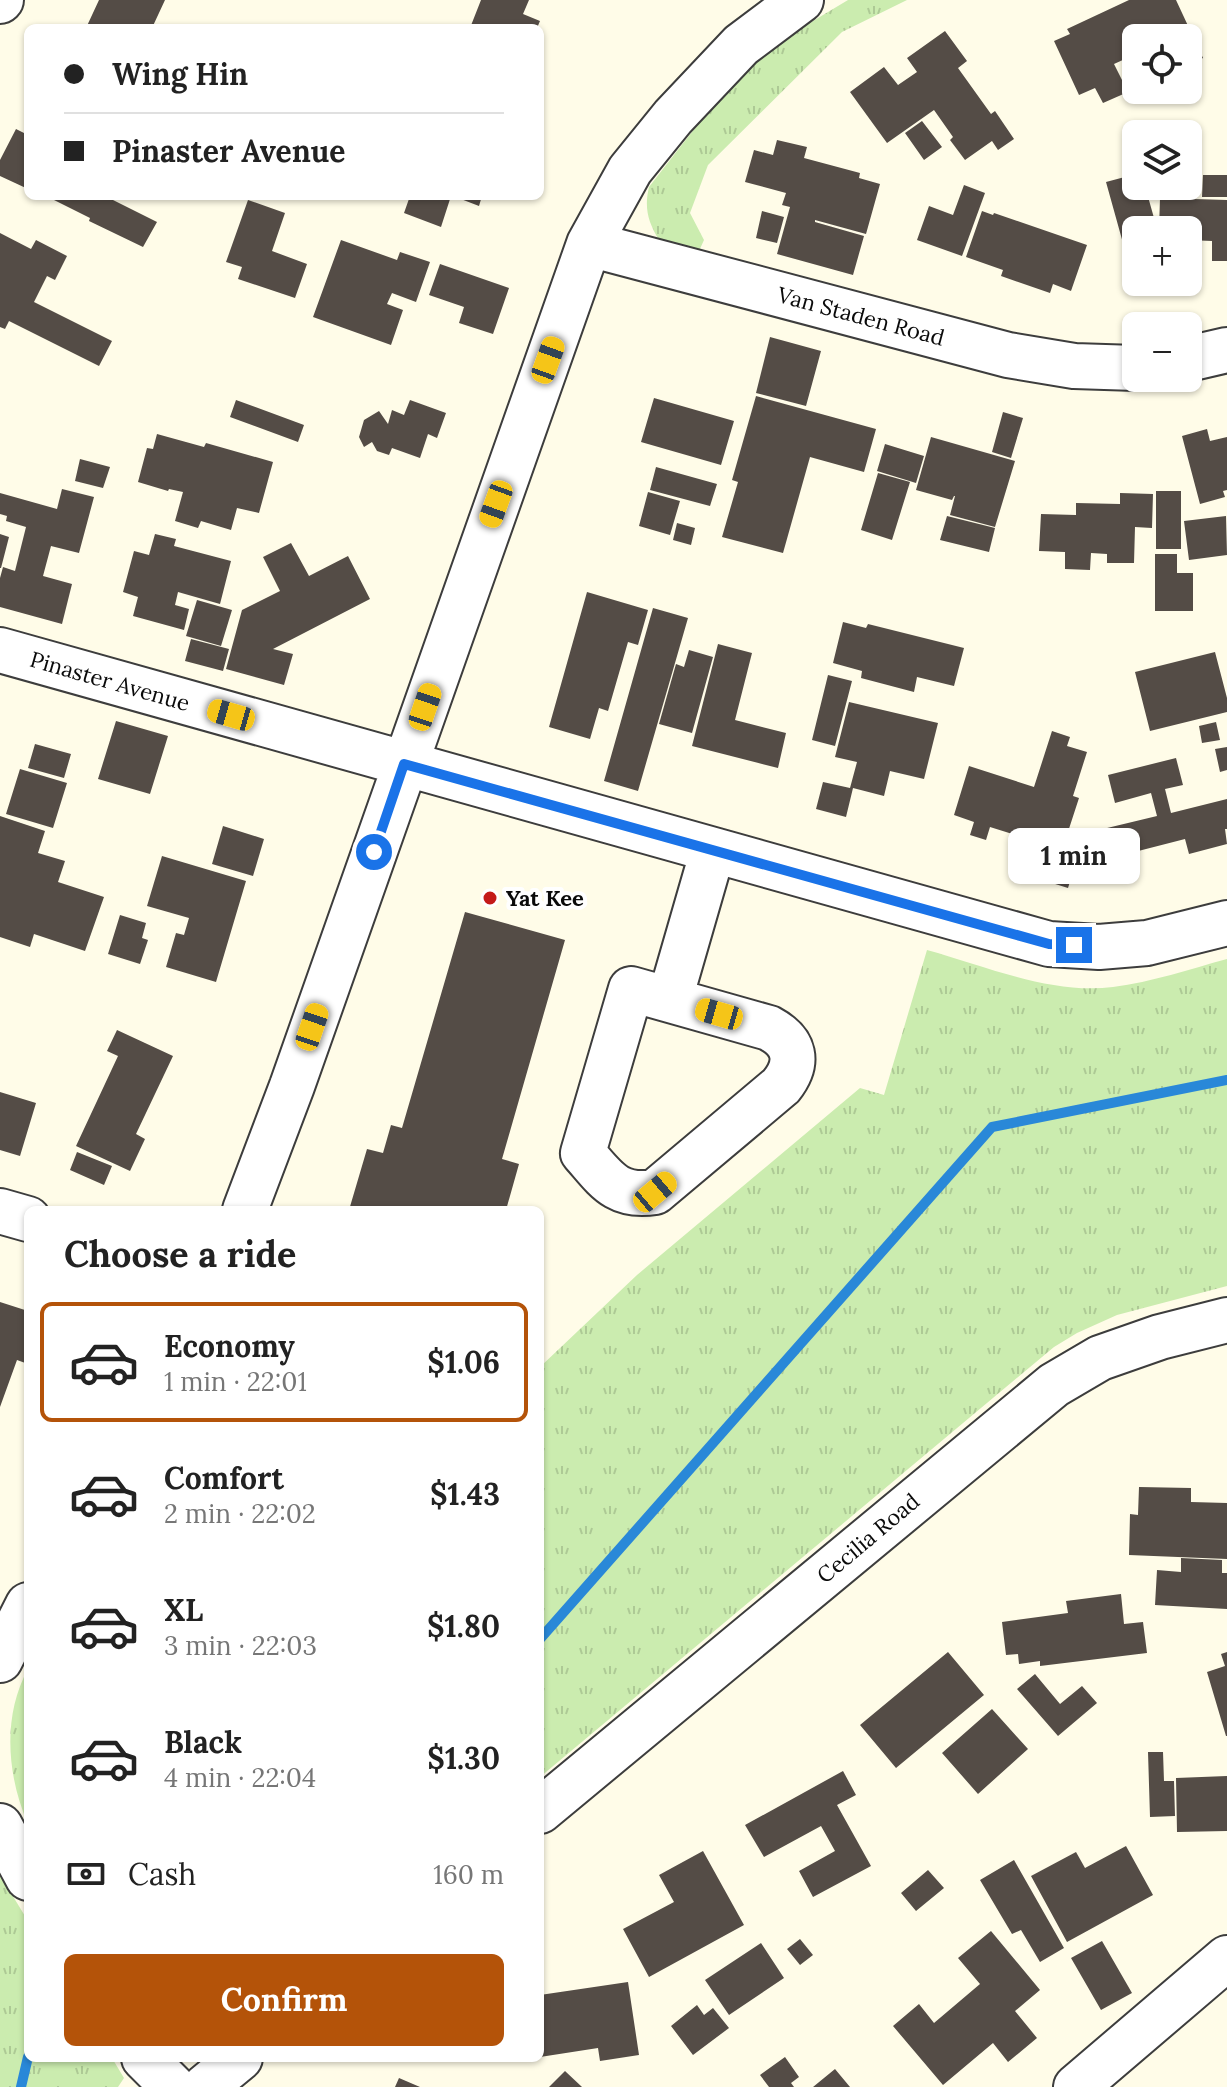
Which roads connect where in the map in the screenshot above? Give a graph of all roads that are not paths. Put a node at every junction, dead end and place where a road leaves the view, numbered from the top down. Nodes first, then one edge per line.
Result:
1 (801, 0) edge
2 (589, 244) junction
3 (1227, 350) edge
4 (1202, 356) edge
5 (1122, 368) edge
6 (0, 650) edge
7 (404, 764) junction
8 (713, 850) junction
9 (1227, 923) edge
10 (670, 999) junction
11 (247, 1206) edge
12 (0, 1211) edge
13 (24, 1218) edge
14 (1227, 1320) edge
15 (24, 1613) edge
16 (0, 1660) edge
17 (544, 1808) edge
18 (0, 1826) edge
19 (24, 1871) edge
20 (1227, 1958) edge
21 (148, 2062) edge
22 (235, 2062) edge
23 (173, 2087) edge
24 (205, 2087) edge
25 (1076, 2087) edge

1 - 2 street
2 - 5 street, Van Staden Road
2 - 7 street
3 - 4 street
6 - 7 street, Pinaster Avenue
7 - 8 street, Pinaster Avenue
7 - 11 street
8 - 9 street, Pinaster Avenue
8 - 10 street
10 - 10 street
12 - 13 street
14 - 17 street, Cecilia Road
15 - 16 street
18 - 19 street
20 - 25 street
21 - 23 street
22 - 24 street

